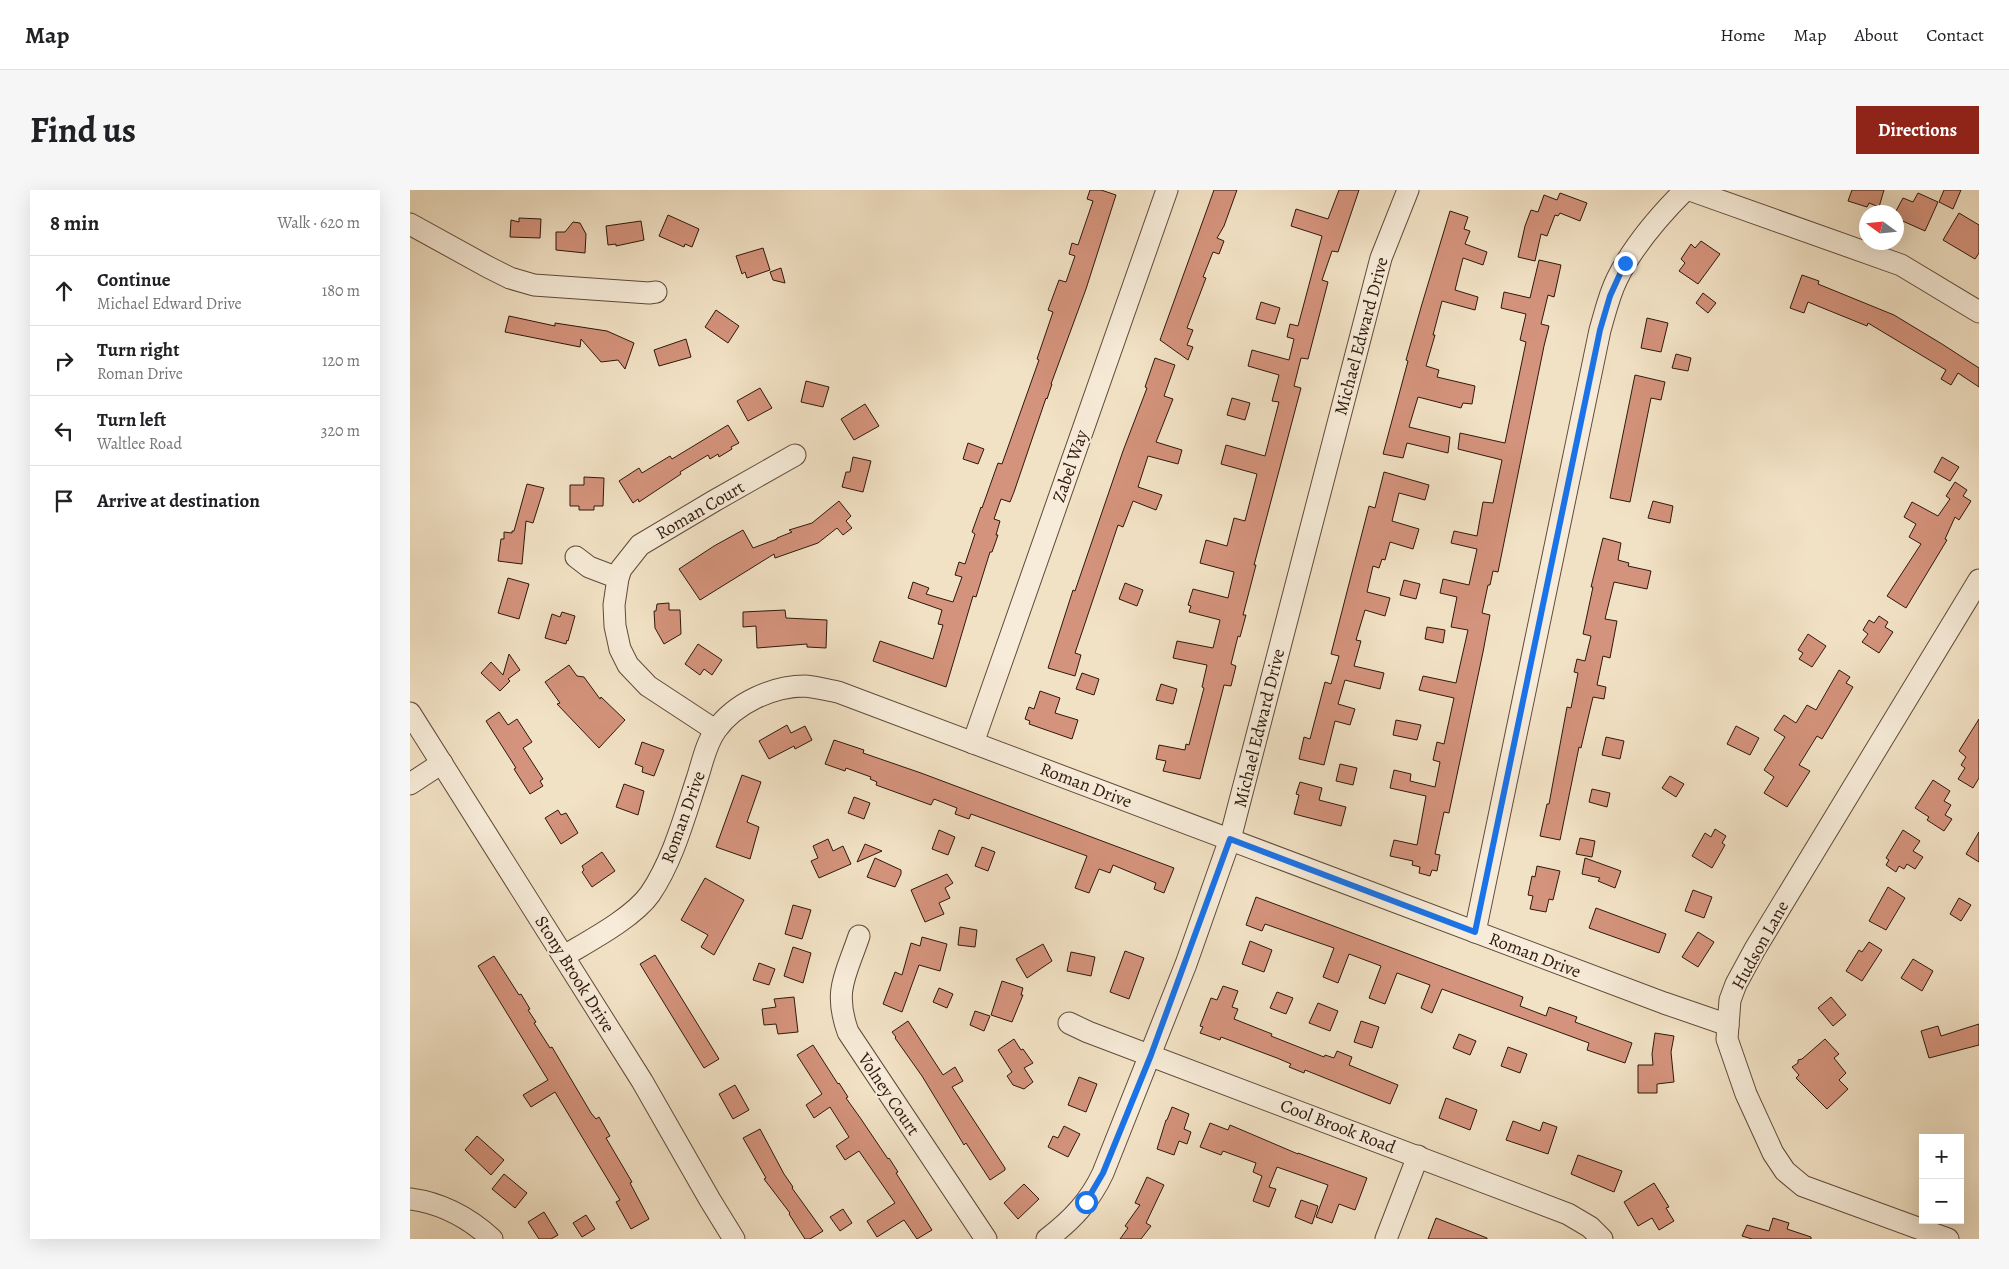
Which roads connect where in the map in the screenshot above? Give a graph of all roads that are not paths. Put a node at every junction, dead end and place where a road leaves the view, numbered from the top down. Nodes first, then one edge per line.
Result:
1 (1167, 190) edge
2 (1408, 190) edge
3 (1684, 190) edge
4 (1690, 190) edge
5 (410, 224) edge
6 (656, 292) dead end
7 (1979, 312) edge
8 (795, 455) dead end
9 (576, 557) dead end
10 (618, 578) junction
11 (1979, 580) edge
12 (410, 713) edge
13 (715, 730) junction
14 (973, 743) junction
15 (442, 763) junction
16 (410, 784) edge
17 (1230, 839) junction
18 (1475, 932) junction
19 (859, 936) dead end
20 (564, 956) junction
21 (1069, 1023) dead end
22 (1728, 1025) junction
23 (1151, 1055) junction
24 (1418, 1156) junction
25 (410, 1199) edge
26 (492, 1239) edge
27 (734, 1239) edge
28 (986, 1239) edge
29 (1048, 1239) edge
30 (1386, 1239) edge
31 (1602, 1239) edge
32 (1948, 1239) edge

1 - 14 street, Zabel Way
2 - 17 street, Michael Edward Drive
3 - 18 street
4 - 7 street
5 - 6 street
8 - 10 street, Roman Court
9 - 10 street
10 - 13 street, Roman Court
11 - 22 street, Hudson Lane
12 - 15 street, Stony Brook Drive
13 - 14 street, Roman Drive
13 - 20 street, Roman Drive
14 - 17 street, Roman Drive
15 - 16 street
15 - 20 street, Stony Brook Drive
17 - 18 street, Roman Drive
17 - 23 street, Michael Edward Drive
18 - 22 street, Roman Drive
19 - 28 street, Volney Court
20 - 27 street, Stony Brook Drive
21 - 23 street, Cool Brook Road
22 - 32 street, Hudson Lane
23 - 24 street, Cool Brook Road
23 - 29 street, Michael Edward Drive
24 - 30 street
24 - 31 street, Cool Brook Road
25 - 26 street

